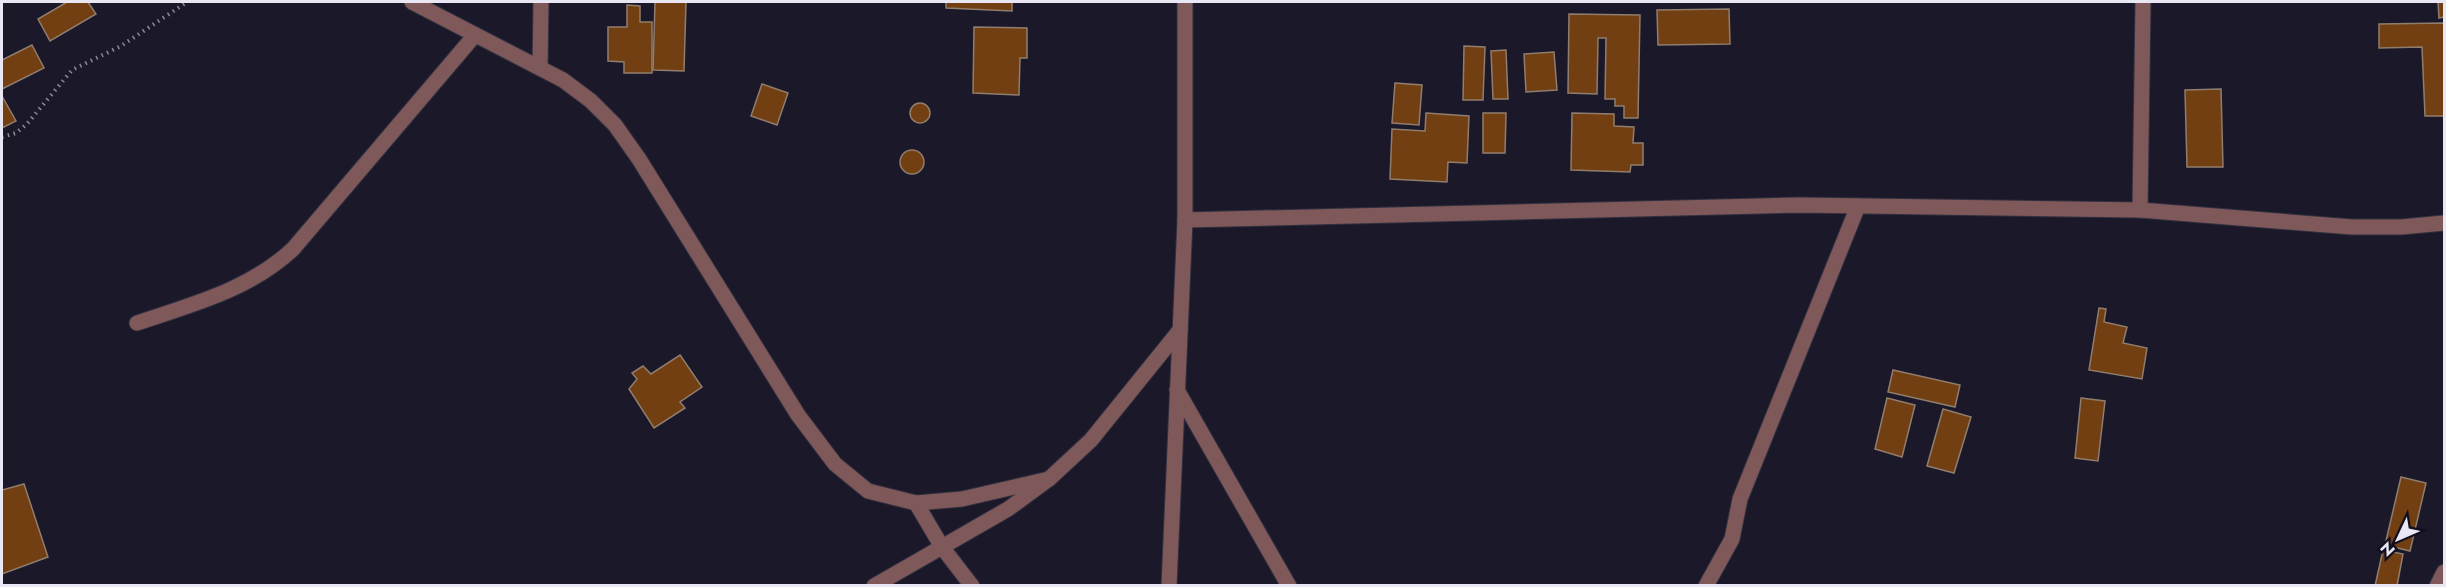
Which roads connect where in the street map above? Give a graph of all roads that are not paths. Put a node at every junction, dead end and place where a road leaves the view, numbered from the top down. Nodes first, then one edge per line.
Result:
1 (411, 2) edge
2 (541, 2) edge
3 (1185, 2) edge
4 (2143, 2) edge
5 (475, 35) junction
6 (540, 68) junction
7 (1857, 206) junction
8 (2140, 210) junction
9 (1185, 220) junction
10 (2445, 223) edge
11 (137, 323) dead end
12 (1180, 330) junction
13 (1177, 390) junction
14 (1049, 479) junction
15 (916, 503) junction
16 (942, 547) junction
17 (2445, 572) edge
18 (874, 585) edge
19 (972, 585) edge
20 (1169, 585) edge
21 (1289, 585) edge
22 (1706, 585) edge
23 (2437, 585) edge

1 - 5 street
2 - 6 street
3 - 9 street
4 - 8 street
5 - 6 street
5 - 11 street
6 - 15 street
7 - 8 street
7 - 9 street
7 - 22 street
8 - 10 street
9 - 12 street
12 - 13 street
12 - 14 street
13 - 20 street
13 - 21 street
14 - 15 street
14 - 16 street
15 - 16 street
16 - 18 street
16 - 19 street
17 - 23 street

